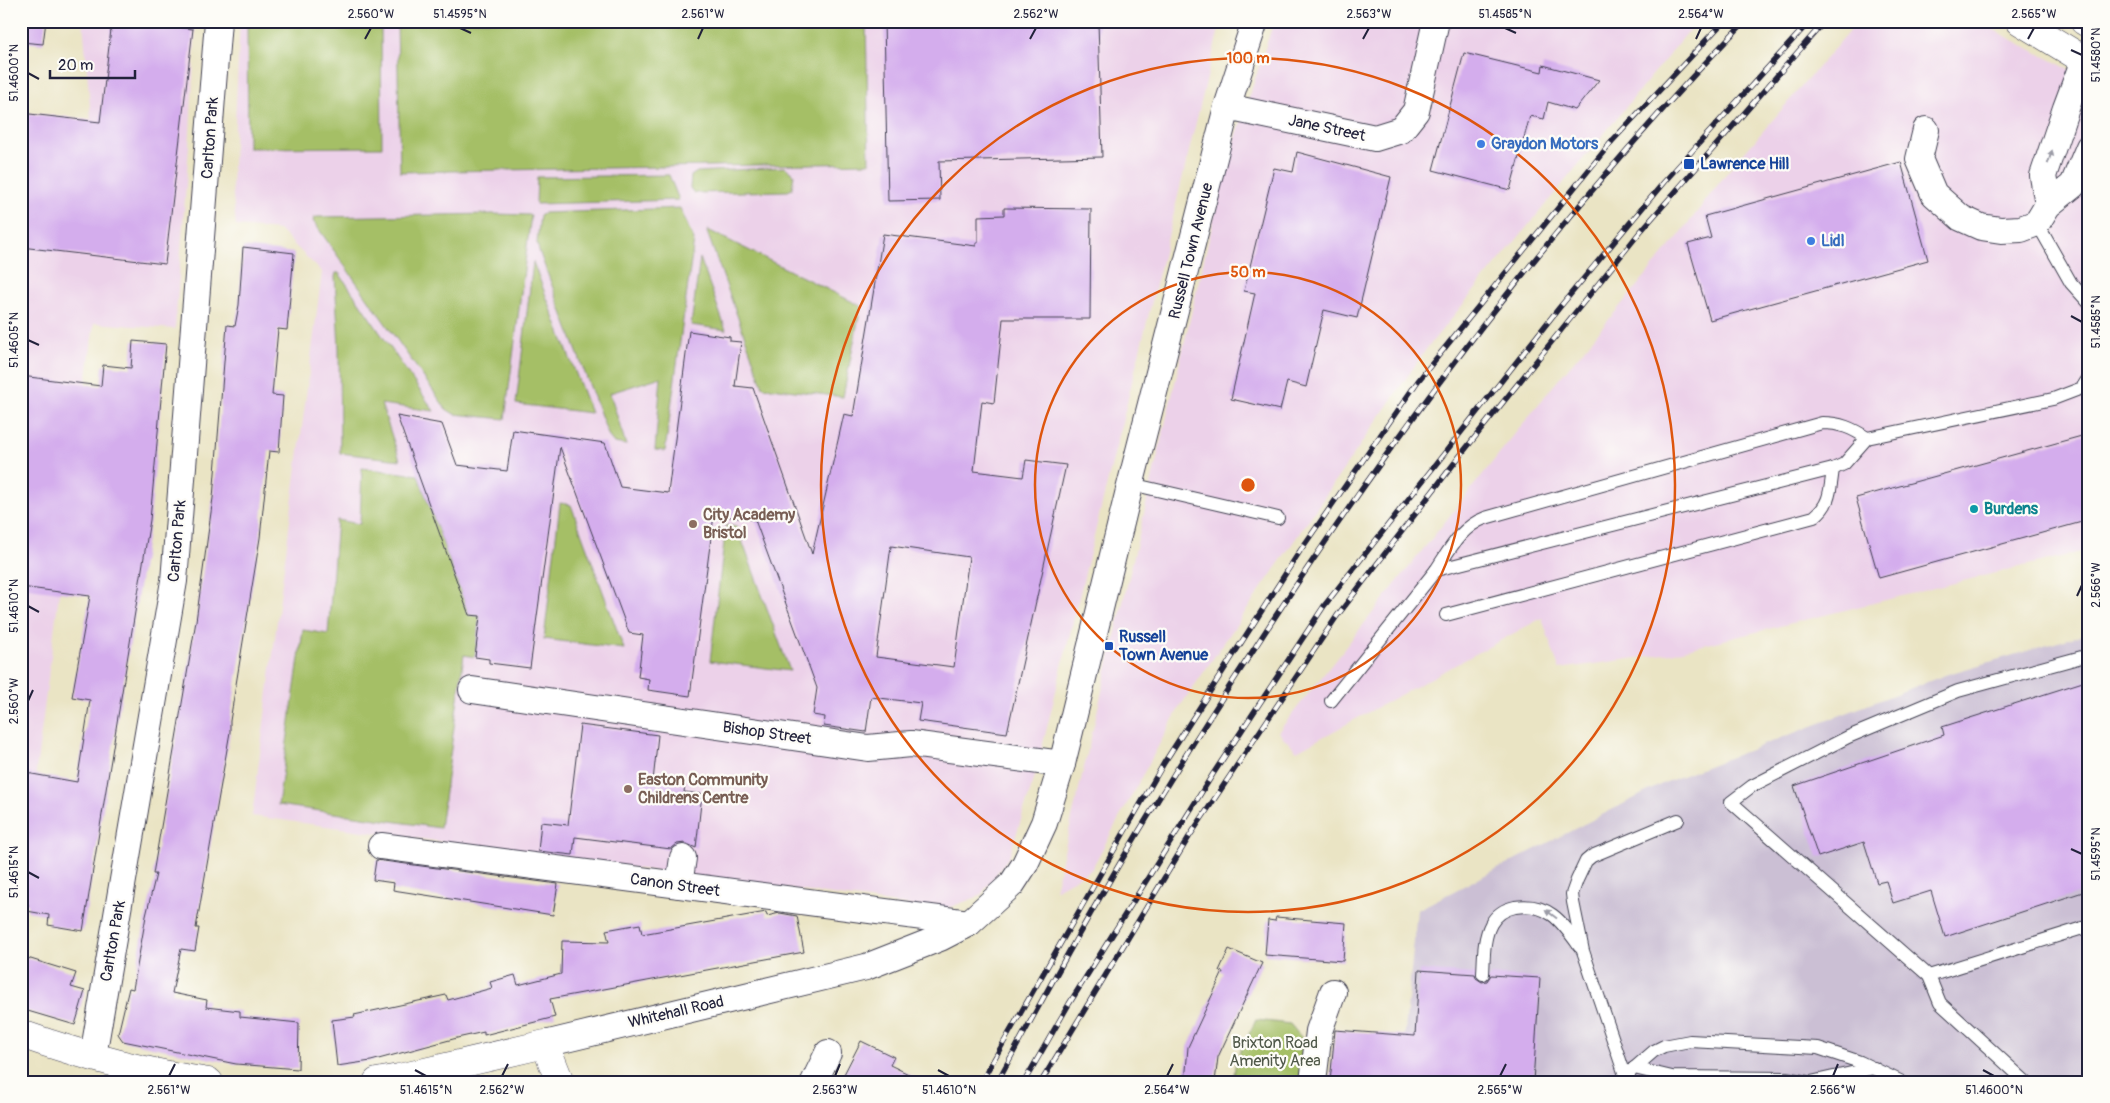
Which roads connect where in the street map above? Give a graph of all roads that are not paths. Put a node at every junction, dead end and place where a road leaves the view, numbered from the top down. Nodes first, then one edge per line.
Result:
1 (218, 21) edge
2 (1254, 21) edge
3 (1436, 21) edge
4 (2020, 21) edge
5 (2084, 21) edge
6 (2089, 24) edge
7 (2087, 58) edge
8 (1227, 108) junction
9 (1926, 130) dead end
10 (2089, 148) edge
11 (2043, 214) junction
12 (2088, 302) edge
13 (2089, 377) edge
14 (1868, 438) junction
15 (1833, 469) junction
16 (1131, 484) junction
17 (1278, 518) dead end
18 (1436, 570) junction
19 (1446, 615) dead end
20 (2089, 656) edge
21 (472, 690) dead end
22 (1331, 701) dead end
23 (1062, 764) junction
24 (1678, 820) dead end
25 (381, 846) dead end
26 (683, 858) dead end
27 (678, 885) junction
28 (969, 923) junction
29 (2089, 926) edge
30 (1583, 951) junction
31 (1483, 974) dead end
32 (1929, 976) junction
33 (1333, 992) dead end
34 (23, 1040) edge
35 (545, 1044) junction
36 (828, 1053) dead end
37 (93, 1056) junction
38 (1874, 1068) junction
39 (1628, 1076) edge
40 (209, 1082) edge
41 (377, 1082) edge
42 (560, 1082) edge
43 (814, 1082) edge
44 (1313, 1082) edge
45 (1807, 1082) edge
46 (1811, 1082) edge
47 (1902, 1082) edge
48 (2026, 1082) edge

1 - 37 street, Carlton Park
2 - 8 street, Russell Town Avenue
3 - 8 street, Jane Street
4 - 7 main road
5 - 6 main road
11 -> 7 street
8 - 16 street, Russell Town Avenue
9 - 11 street
10 - 11 street
11 - 12 lane
13 - 14 lane
14 - 15 lane
14 - 18 lane
15 - 18 lane
15 - 19 lane
16 - 17 lane
16 - 23 street, Russell Town Avenue
18 - 22 lane
20 - 32 lane
21 - 23 street, Bishop Street
23 - 28 street, Russell Town Avenue
24 - 30 lane
25 - 27 street, Canon Street
26 - 27 street
27 - 28 street, Canon Street
28 - 35 street, Whitehall Road
29 - 32 lane
30 -> 31 lane
30 - 39 lane
32 - 48 lane
33 - 44 street
34 - 37 main road
35 - 41 main road, Whitehall Road
35 - 42 main road
36 - 43 street
37 - 40 main road
38 - 39 lane
38 - 46 lane
38 - 47 lane
39 - 45 lane

